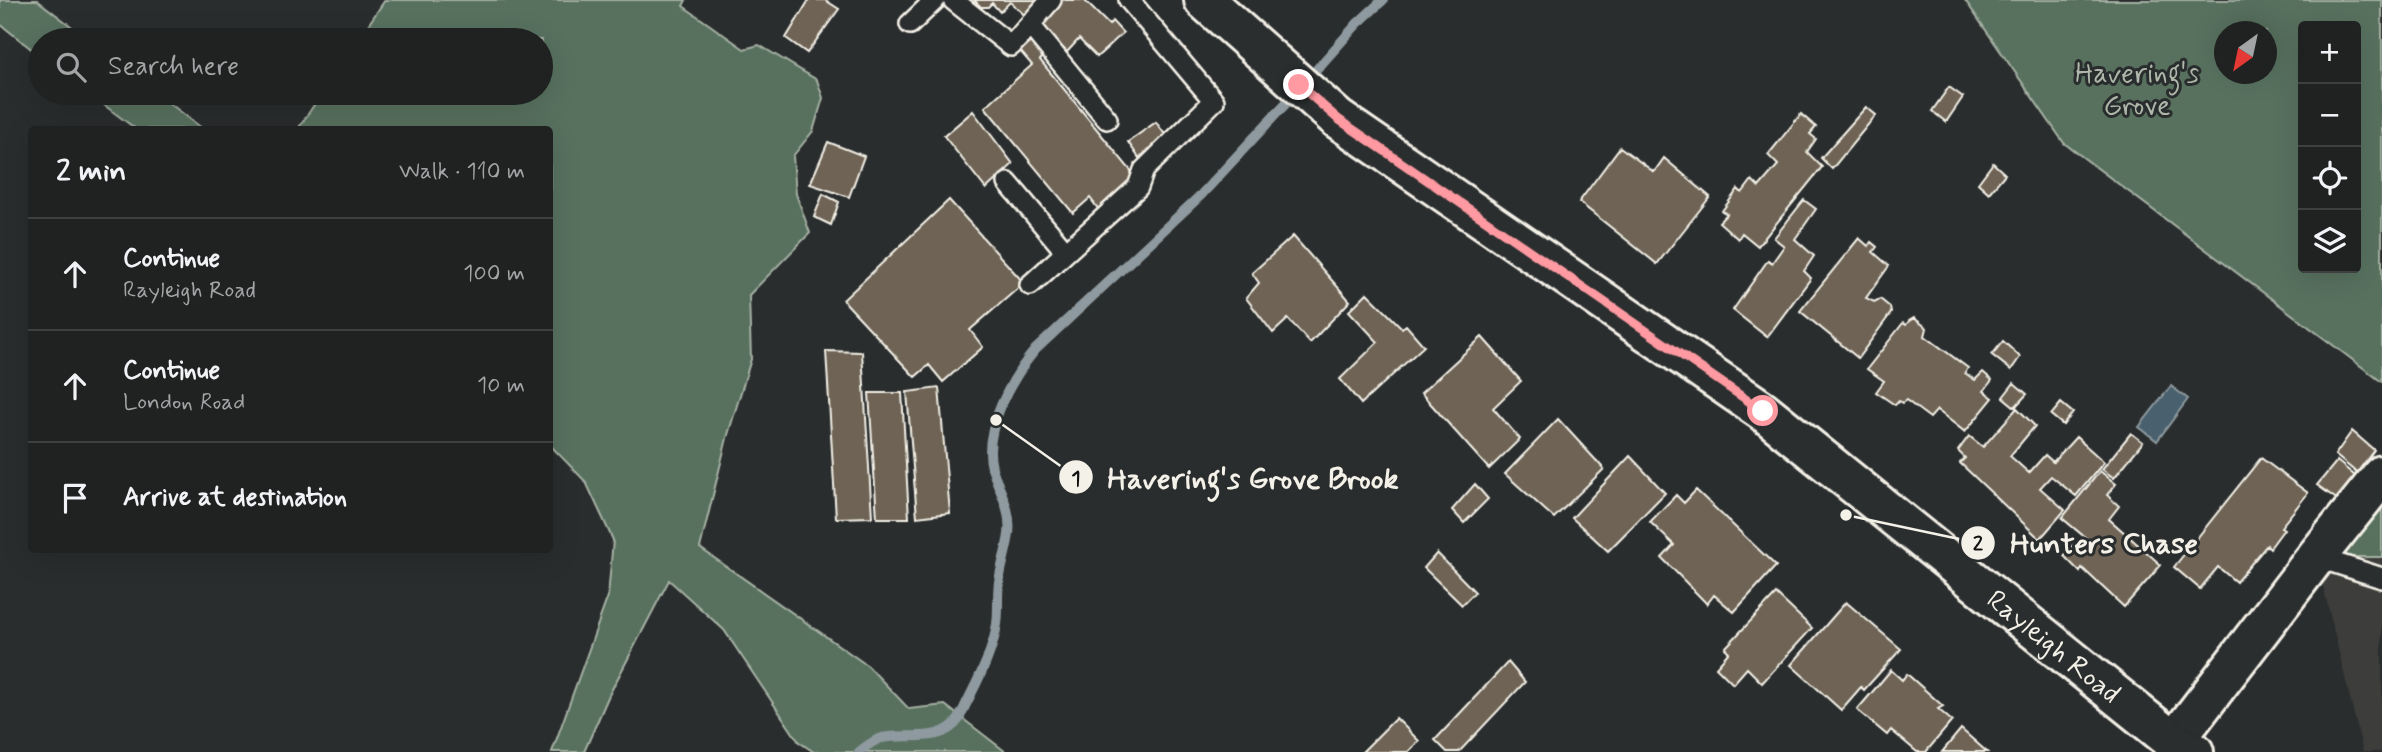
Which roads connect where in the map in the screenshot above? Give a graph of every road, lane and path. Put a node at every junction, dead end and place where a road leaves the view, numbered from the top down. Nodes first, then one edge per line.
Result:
1 (935, 0) edge
2 (953, 0) edge
3 (1051, 0) edge
4 (1129, 0) edge
5 (1204, 0) edge
6 (911, 24) dead end
7 (1030, 25) junction
8 (1107, 120) dead end
9 (1008, 183) dead end
10 (1066, 252) junction
11 (1030, 285) dead end
12 (2382, 475) edge
13 (2316, 556) junction
14 (2382, 578) edge
15 (2184, 747) edge

1 - 6 lane
2 - 7 lane
3 - 7 lane
4 - 10 lane
5 - 15 main road, Rayleigh Road
7 - 8 lane
9 - 10 lane
10 - 11 lane
12 - 13 main road
13 - 14 lane
13 - 15 main road

